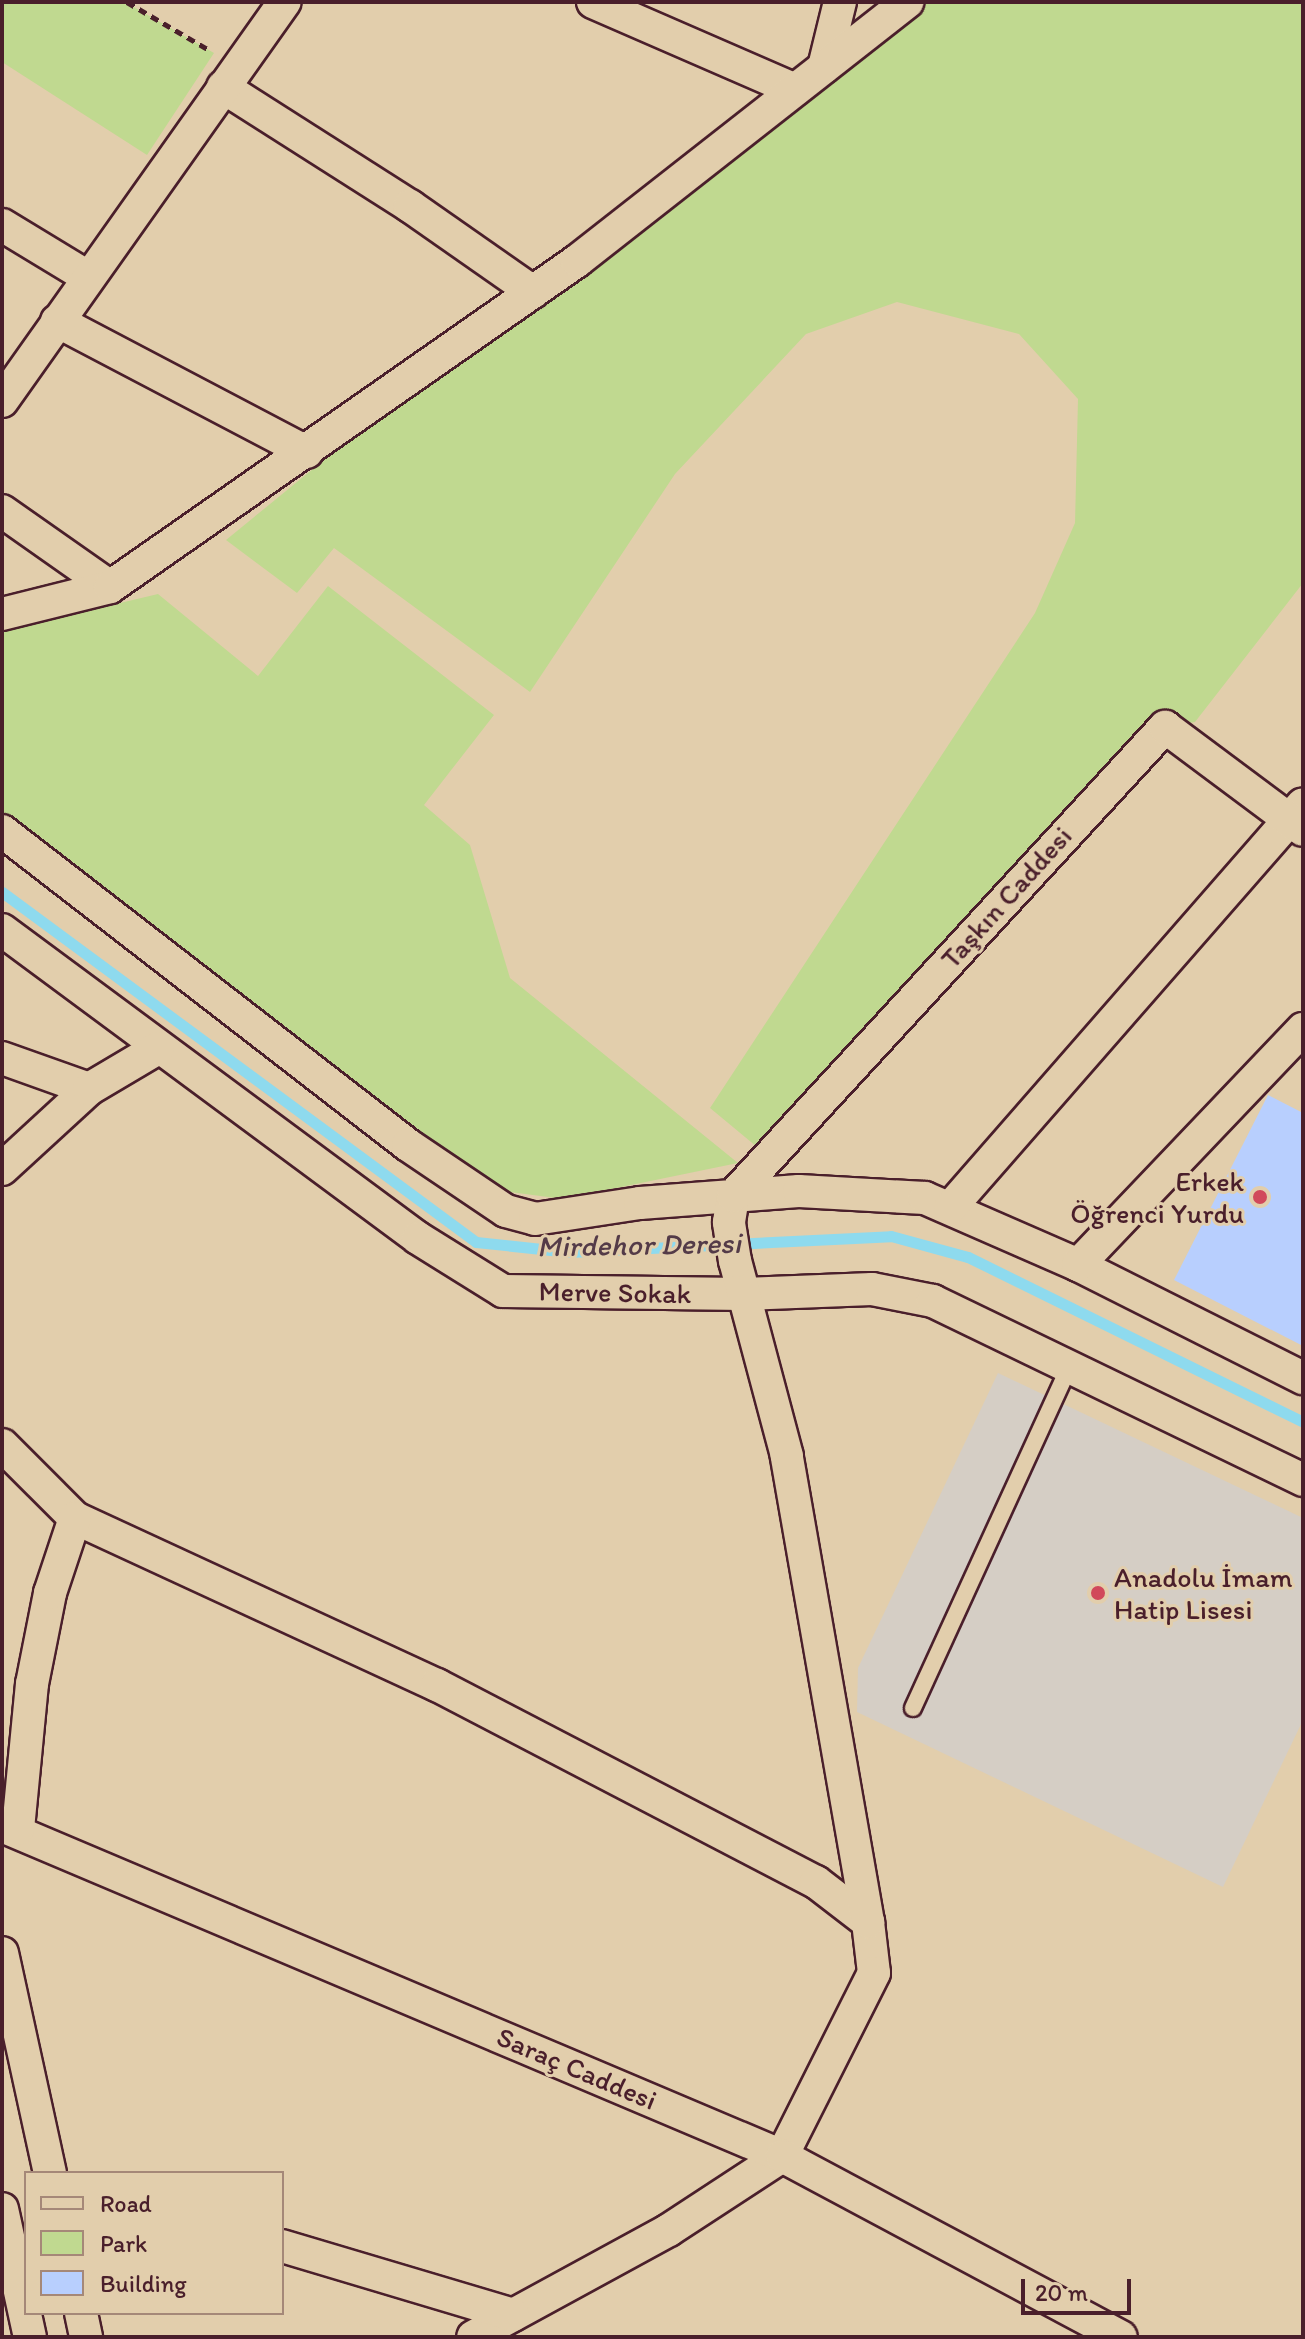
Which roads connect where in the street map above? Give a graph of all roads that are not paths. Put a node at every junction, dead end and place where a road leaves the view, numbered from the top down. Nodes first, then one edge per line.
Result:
1 (285, 2) edge
2 (593, 2) edge
3 (840, 2) edge
4 (907, 2) edge
5 (824, 67) junction
6 (231, 77) junction
7 (795, 90) junction
8 (2, 225) edge
9 (88, 277) junction
10 (533, 292) junction
11 (57, 321) junction
12 (2, 401) edge
13 (307, 452) junction
14 (2, 511) edge
15 (110, 587) junction
16 (2, 614) edge
17 (1299, 818) edge
18 (2, 831) edge
19 (2, 930) edge
20 (1303, 1029) edge
21 (158, 1048) junction
22 (2, 1058) edge
23 (89, 1089) junction
24 (2, 1169) edge
25 (950, 1208) junction
26 (731, 1209) junction
27 (1078, 1265) junction
28 (744, 1294) junction
29 (1069, 1367) junction
30 (1303, 1378) edge
31 (2, 1445) edge
32 (1303, 1480) edge
33 (75, 1518) junction
34 (913, 1708) dead end
35 (7, 1830) edge
36 (868, 1922) junction
37 (2, 1953) edge
38 (782, 2156) junction
39 (50, 2171) edge
40 (2, 2209) edge
41 (284, 2247) edge
42 (24, 2310) edge
43 (25, 2315) edge
44 (81, 2315) edge
45 (513, 2315) junction
46 (30, 2337) edge
47 (86, 2337) edge
48 (473, 2337) edge
49 (1121, 2337) edge

1 - 6 street
2 - 7 street
3 - 5 street
4 - 5 street
5 - 7 street
6 - 9 street
6 - 10 street
7 - 10 street
8 - 9 street
9 - 11 street
10 - 13 street
11 - 12 street
11 - 13 street
13 - 15 street
14 - 15 street
15 - 16 street
17 - 25 street
17 - 26 street, Taşkın Caddesi
18 - 26 street
19 - 21 street, Merve Sokak
20 - 27 street
21 - 23 street
21 - 28 street, Merve Sokak
22 - 23 street
23 - 24 street
25 - 26 street
25 - 27 street
26 - 28 street
27 - 30 street
28 - 29 street, Merve Sokak
28 - 36 street
29 - 32 street, Merve Sokak
29 - 34 lane
31 - 33 street
33 - 35 street
33 - 36 street
35 - 38 street, Saraç Caddesi
36 - 38 street
37 - 39 street
38 - 45 street
38 - 49 street, Saraç Caddesi
40 - 42 street
41 - 45 street
43 - 46 street
44 - 47 street
45 - 48 street

